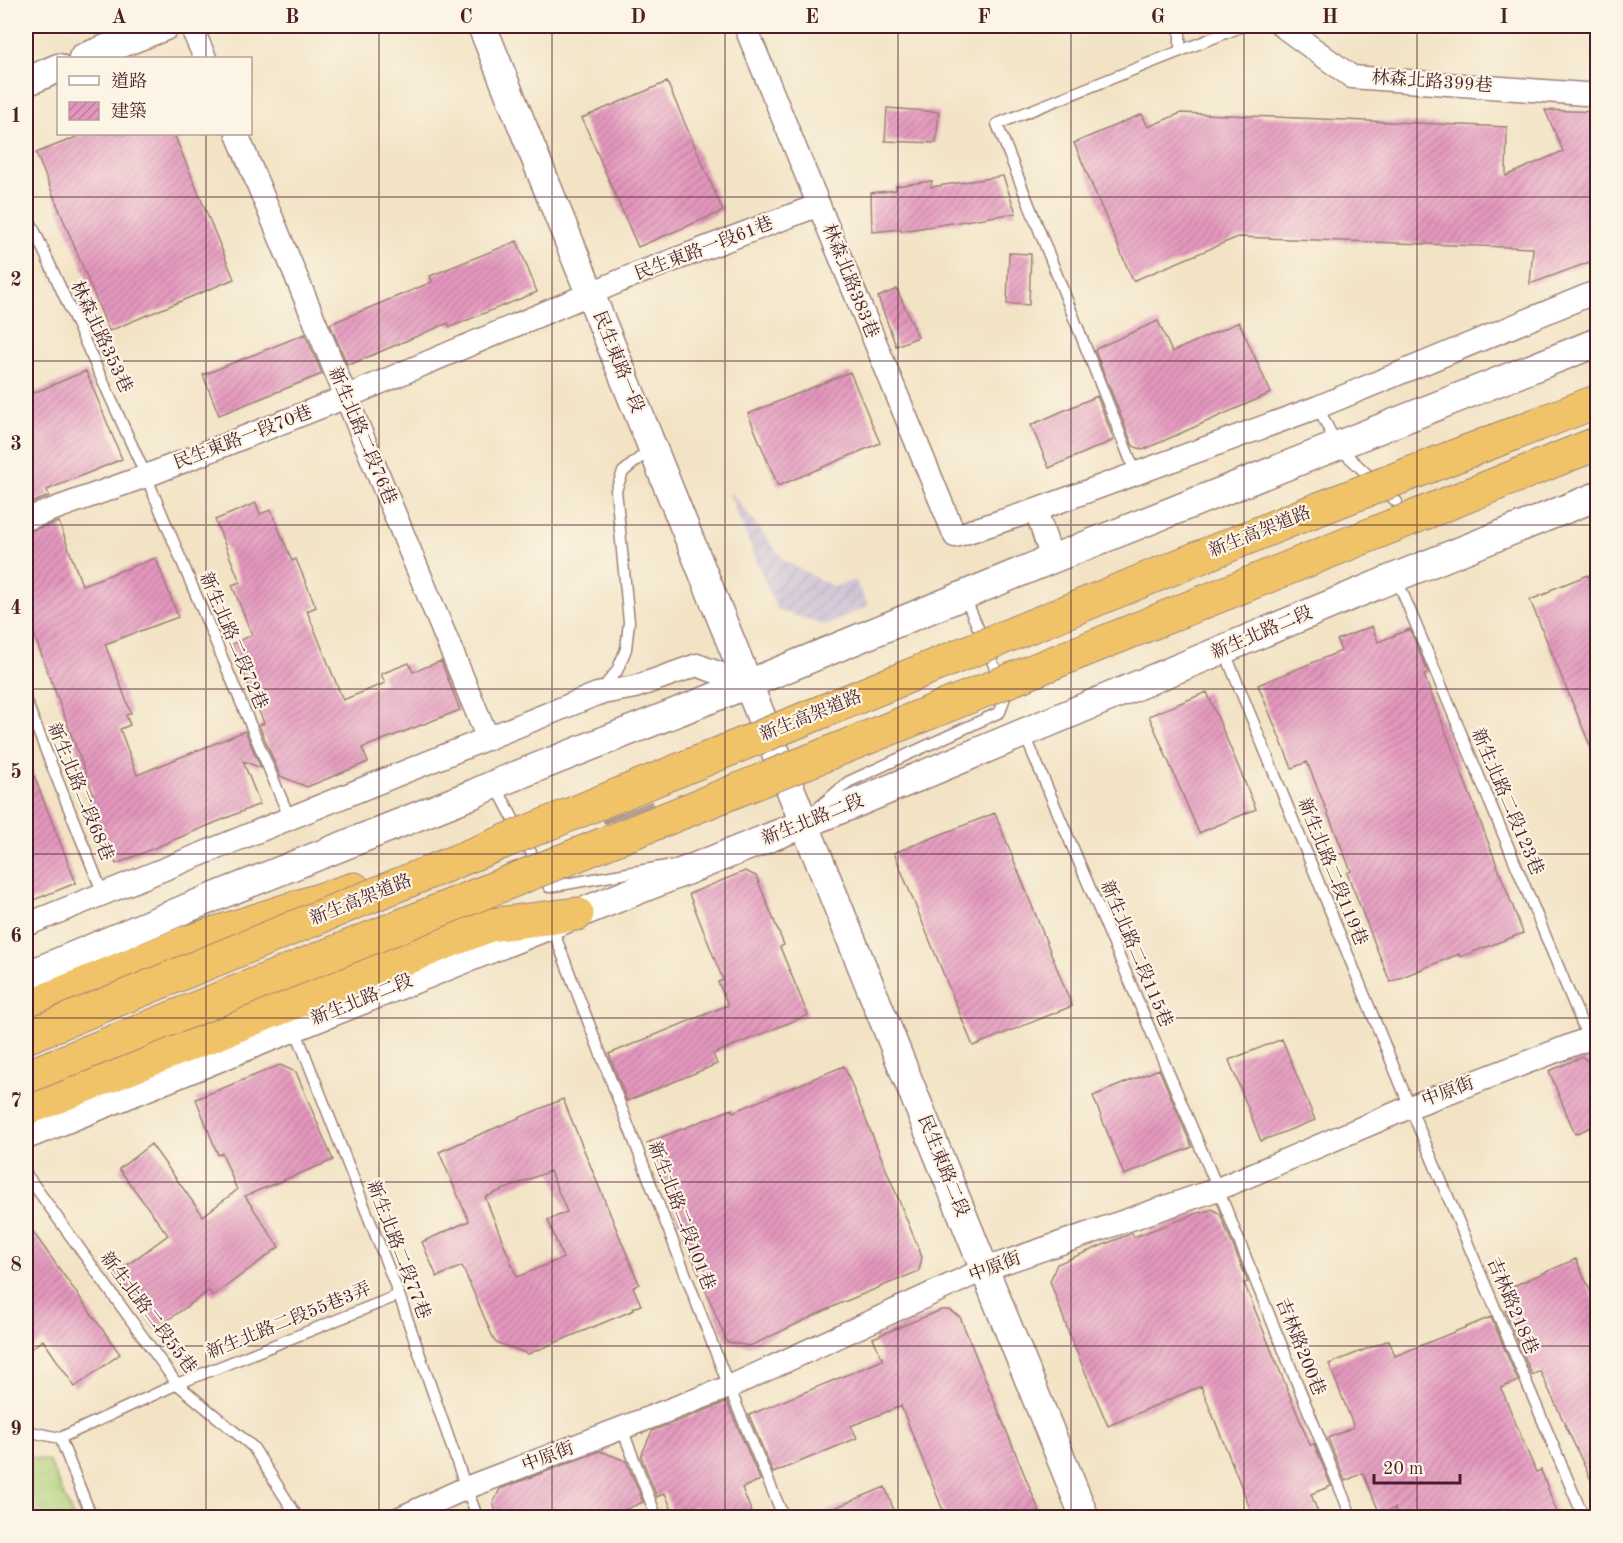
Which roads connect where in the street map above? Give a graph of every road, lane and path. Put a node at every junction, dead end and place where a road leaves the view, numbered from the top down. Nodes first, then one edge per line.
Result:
1 (165, 26) edge
2 (191, 26) edge
3 (482, 26) edge
4 (745, 26) edge
5 (1180, 26) edge
6 (1243, 26) edge
7 (1282, 26) edge
8 (1180, 51) junction
9 (86, 57) edge
10 (205, 57) edge
11 (57, 68) edge
12 (26, 82) edge
13 (1598, 95) edge
14 (237, 135) edge
15 (819, 205) junction
16 (26, 212) edge
17 (1598, 291) edge
18 (590, 294) junction
19 (1598, 342) edge
20 (346, 398) junction
21 (1598, 400) edge
22 (1318, 407) junction
23 (1598, 443) edge
24 (1336, 446) junction
25 (652, 447) junction
26 (1136, 474) junction
27 (146, 476) junction
28 (1597, 498) edge
29 (1397, 502) dead end
30 (1036, 510) junction
31 (26, 519) edge
32 (1052, 559) junction
33 (1396, 577) junction
34 (964, 595) junction
35 (1224, 649) junction
36 (751, 691) junction
37 (597, 694) junction
38 (26, 701) edge
39 (1023, 732) junction
40 (488, 739) junction
41 (495, 784) junction
42 (807, 816) junction
43 (290, 819) junction
44 (517, 836) junction
45 (719, 858) junction
46 (103, 894) junction
47 (564, 920) junction
48 (26, 925) edge
49 (26, 976) edge
50 (26, 1008) edge
51 (294, 1027) junction
52 (26, 1037) edge
53 (1593, 1037) edge
54 (1598, 1062) edge
55 (26, 1077) edge
56 (1410, 1107) junction
57 (26, 1109) edge
58 (26, 1135) edge
59 (26, 1174) edge
60 (1218, 1189) junction
61 (985, 1269) junction
62 (399, 1294) junction
63 (177, 1384) junction
64 (729, 1387) junction
65 (622, 1429) junction
66 (26, 1431) edge
67 (60, 1438) junction
68 (466, 1488) junction
69 (92, 1518) edge
70 (298, 1518) edge
71 (400, 1518) edge
72 (478, 1518) edge
73 (657, 1518) edge
74 (784, 1518) edge
75 (1085, 1518) edge
76 (1352, 1518) edge
77 (1584, 1518) edge

1 - 9 street
2 - 10 street
3 - 18 street, 民生東路一段
4 - 15 street, 林森北路383巷
5 - 8 lane
6 - 8 lane
7 - 13 street, 林森北路399巷
8 - 26 lane
11 - 12 street
14 - 20 street, 新生北路二段76巷
15 - 18 street, 民生東路一段61巷
15 - 30 street, 林森北路383巷
16 - 27 lane, 林森北路353巷
17 - 22 street
18 - 20 street, 民生東路一段70巷
18 - 25 street, 民生東路一段
19 - 24 street
20 - 27 street, 民生東路一段70巷
20 - 40 street, 新生北路二段76巷
21 - 44 highway, 新生高架道路, bridge
22 - 24 lane
22 - 26 street
23 - 55 highway, bridge
24 - 29 lane
24 - 32 street
25 - 36 street, 民生東路一段
25 - 37 lane
26 - 30 street
27 - 31 street, 民生東路一段70巷
27 - 43 lane, 新生北路二段72巷
28 - 33 street, 新生北路二段
30 - 32 street
32 - 34 street
33 - 35 street, 新生北路二段
33 - 53 lane, 新生北路二段123巷
34 - 36 street
34 - 42 lane
35 - 39 street, 新生北路二段
35 - 56 lane, 新生北路二段119巷
36 - 37 street
36 - 41 street
36 - 42 street, 民生東路二段, bridge
37 - 40 street
38 - 46 lane, 新生北路二段68巷
39 - 42 street, 新生北路二段
39 - 60 lane, 新生北路二段115巷
40 - 43 street
41 - 45 lane
41 - 49 street
42 - 45 street, 新生北路二段
42 - 61 street, 民生東路二段
43 - 46 street
44 - 50 highway, bridge
44 - 52 highway, 新生高架道路, bridge
45 - 47 street, 新生北路二段
46 - 48 street
47 - 51 street, 新生北路二段
47 - 57 highway
47 - 64 lane, 新生北路二段101巷
51 - 58 street, 新生北路二段
51 - 62 lane, 新生北路二段77巷
53 - 54 lane, 新生北路二段123巷
53 - 56 street, 中原街
56 - 60 street, 中原街
56 - 77 lane, 吉林路218巷
59 - 63 lane, 新生北路二段55巷
60 - 61 street, 中原街
60 - 76 lane, 吉林路200巷
61 - 64 street, 中原街
61 - 75 street, 民生東路二段
62 - 63 lane, 新生北路二段55巷3弄
62 - 68 lane, 新生北路二段77巷
63 - 67 lane, 新生北路二段55巷3弄
63 - 70 lane, 新生北路二段55巷
64 - 65 street, 中原街
64 - 74 lane, 新生北路二段101巷
65 - 68 street, 中原街
65 - 73 lane
66 - 67 lane
67 - 69 lane
68 - 71 street, 中原街
68 - 72 lane, 新生北路二段77巷

